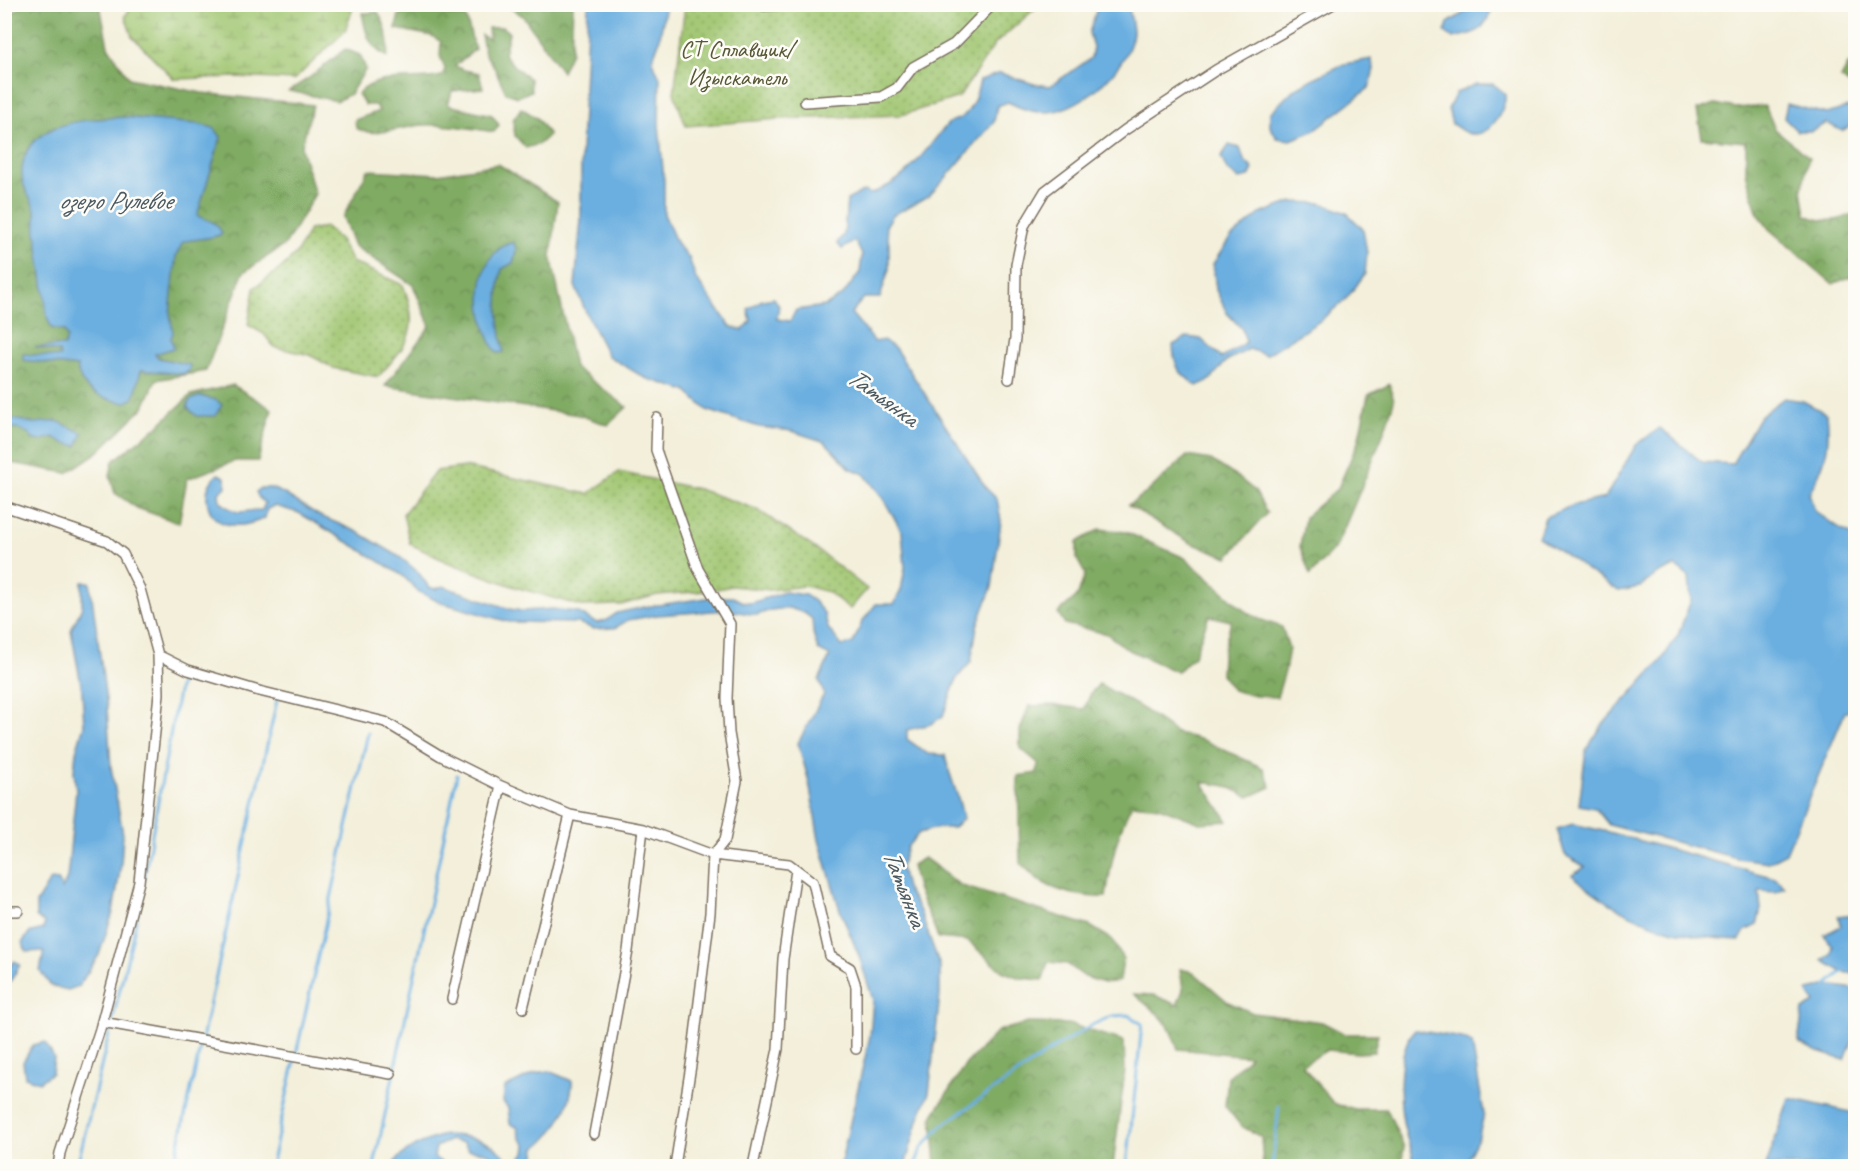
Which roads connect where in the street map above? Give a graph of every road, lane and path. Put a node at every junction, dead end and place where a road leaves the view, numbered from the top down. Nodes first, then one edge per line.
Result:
1 (798, 4) edge
2 (993, 4) edge
3 (1333, 4) edge
4 (764, 6) edge
5 (805, 102) dead end
6 (1009, 379) dead end
7 (657, 418) dead end
8 (4, 506) edge
9 (158, 654) junction
10 (501, 786) junction
11 (570, 815) junction
12 (643, 829) junction
13 (713, 855) junction
14 (796, 870) junction
15 (4, 911) edge
16 (18, 911) dead end
17 (452, 999) dead end
18 (524, 1008) dead end
19 (102, 1022) junction
20 (856, 1049) dead end
21 (391, 1074) dead end
22 (594, 1134) dead end
23 (58, 1167) edge
24 (675, 1167) edge
25 (753, 1167) edge

1 - 4 street
2 - 5 street
3 - 6 street
7 - 13 street
8 - 9 street
9 - 10 street
9 - 19 street
10 - 11 street
10 - 17 street
11 - 12 street
11 - 18 street
12 - 13 street
12 - 22 street
13 - 14 street
13 - 24 street
14 - 20 street
14 - 25 street
15 - 16 street
19 - 21 street
19 - 23 street

